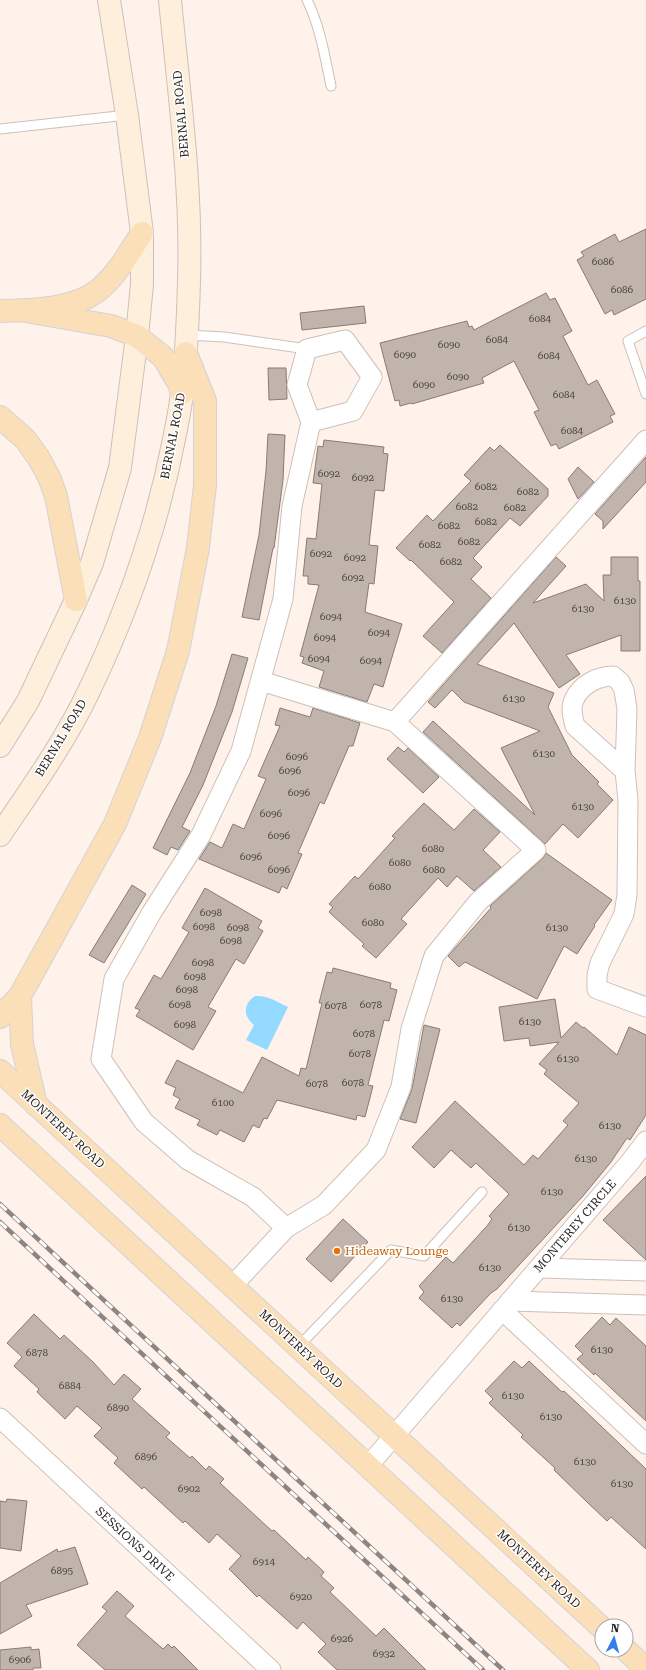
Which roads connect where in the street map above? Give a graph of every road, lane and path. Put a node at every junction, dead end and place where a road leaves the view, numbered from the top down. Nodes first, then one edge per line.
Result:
1 (109, 0) edge
2 (170, 0) edge
3 (307, 0) edge
4 (332, 86) dead end
5 (127, 116) junction
6 (0, 129) edge
7 (142, 233) junction
8 (0, 311) edge
9 (26, 311) junction
10 (646, 331) edge
11 (137, 336) junction
12 (186, 344) junction
13 (307, 349) junction
14 (182, 393) junction
15 (646, 394) edge
16 (0, 418) edge
17 (311, 422) junction
18 (646, 440) edge
19 (76, 600) junction
20 (261, 680) junction
21 (395, 722) junction
22 (0, 746) edge
23 (625, 771) junction
24 (0, 835) edge
25 (20, 996) junction
26 (646, 1007) edge
27 (0, 1016) edge
28 (0, 1071) edge
29 (36, 1105) junction
30 (0, 1125) edge
31 (646, 1141) edge
32 (482, 1192) dead end
33 (286, 1228) junction
34 (539, 1268) junction
35 (646, 1271) edge
36 (233, 1285) junction
37 (646, 1305) edge
38 (506, 1306) junction
39 (298, 1347) junction
40 (0, 1418) edge
41 (395, 1436) junction
42 (646, 1444) edge
43 (368, 1466) junction
44 (594, 1621) edge
45 (634, 1658) edge
46 (646, 1669) edge
47 (271, 1670) edge
48 (588, 1670) edge

1 - 5 main road
2 - 12 main road, BERNAL ROAD
3 - 4 lane
5 - 6 lane
5 - 7 main road
7 - 9 main road
7 - 11 main road
8 - 9 main road
9 - 11 main road
10 - 15 lane
11 - 14 main road
11 - 19 main road
12 - 13 lane
12 - 14 main road, BERNAL ROAD
12 - 25 main road
13 - 17 street
13 - 17 street
14 - 24 main road, BERNAL ROAD
16 - 19 main road
17 - 20 street
18 - 21 street
19 - 22 main road
20 - 21 street
20 - 33 street
21 - 33 street
23 - 23 street
23 - 26 street
25 - 27 main road
25 - 29 main road
28 - 29 main road, MONTEREY ROAD
29 - 36 main road, MONTEREY ROAD
30 - 43 main road
31 - 34 street, MONTEREY CIRCLE
32 - 39 lane
33 - 36 street
34 - 35 street
34 - 38 street, MONTEREY CIRCLE
36 - 39 main road, MONTEREY ROAD
37 - 38 street
38 - 41 street, MONTEREY CIRCLE
38 - 42 street
39 - 41 main road, MONTEREY ROAD
40 - 47 street, SESSIONS DRIVE
41 - 43 street, MONTEREY CIRCLE
41 - 44 main road, MONTEREY ROAD
43 - 48 main road
45 - 46 main road

